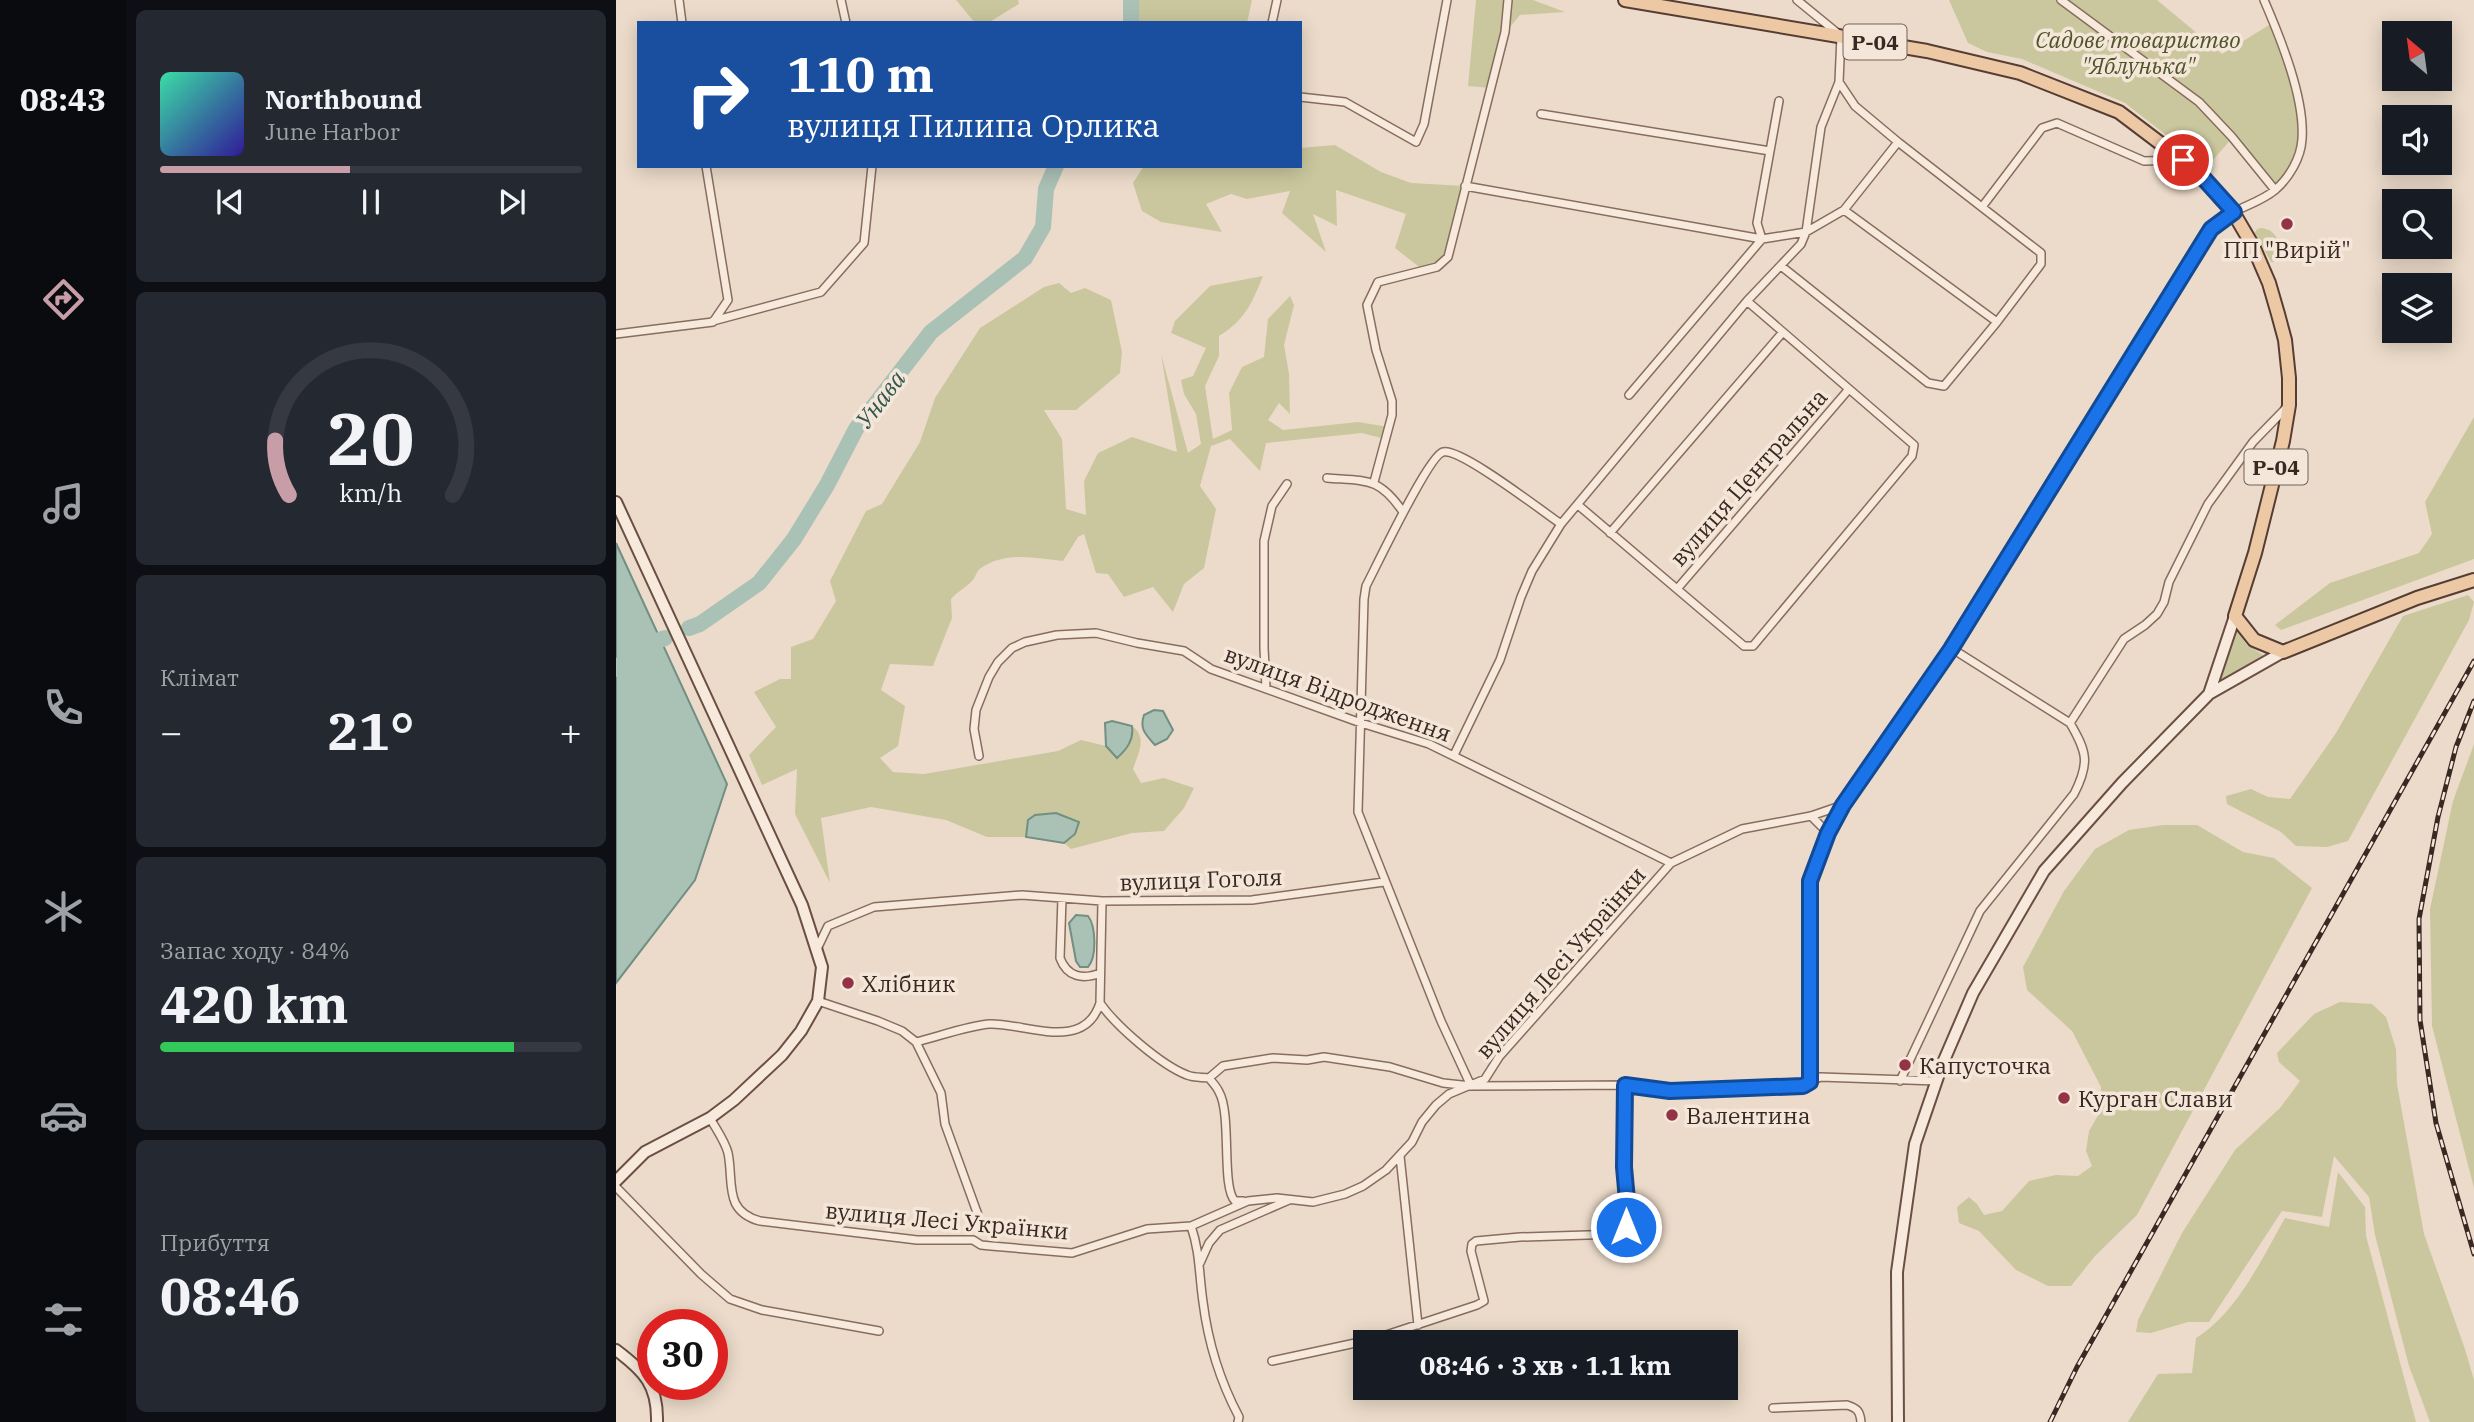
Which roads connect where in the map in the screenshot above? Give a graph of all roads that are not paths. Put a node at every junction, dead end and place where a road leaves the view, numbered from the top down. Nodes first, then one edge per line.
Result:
1 (679, 0) edge
2 (841, 0) edge
3 (1277, 0) edge
4 (1444, 0) edge
5 (1508, 0) edge
6 (1625, 0) edge
7 (1797, 0) edge
8 (2061, 0) edge
9 (2264, 0) edge
10 (682, 21) edge
11 (846, 21) edge
12 (1272, 21) edge
13 (1841, 36) junction
14 (1839, 82) junction
15 (1302, 97) edge
16 (1779, 101) dead end
17 (1541, 114) dead end
18 (1898, 142) junction
19 (1770, 151) junction
20 (2183, 160) junction
21 (706, 168) edge
22 (872, 168) edge
23 (1465, 186) junction
24 (2275, 190) junction
25 (1982, 207) junction
26 (1844, 210) junction
27 (2234, 212) junction
28 (1806, 232) junction
29 (1762, 239) junction
30 (1780, 266) junction
31 (1747, 302) junction
32 (713, 322) junction
33 (1997, 322) junction
34 (1783, 332) junction
35 (616, 334) edge
36 (1849, 389) junction
37 (1629, 395) dead end
38 (2289, 405) junction
39 (1327, 478) dead end
40 (1374, 482) junction
41 (1287, 484) dead end
42 (616, 502) edge
43 (1576, 508) junction
44 (1403, 512) junction
45 (1561, 524) junction
46 (1610, 533) junction
47 (2474, 580) edge
48 (1676, 589) junction
49 (2235, 616) junction
50 (1951, 649) junction
51 (2283, 652) junction
52 (1266, 688) junction
53 (2208, 694) junction
54 (1361, 723) junction
55 (2070, 723) junction
56 (1454, 755) junction
57 (979, 756) dead end
58 (1843, 805) junction
59 (1811, 816) junction
60 (1828, 833) junction
61 (1671, 863) junction
62 (1384, 882) junction
63 (1062, 898) junction
64 (1102, 901) junction
65 (817, 949) junction
66 (1100, 973) junction
67 (818, 1001) junction
68 (1100, 1003) junction
69 (916, 1042) junction
70 (1209, 1078) junction
71 (1900, 1081) junction
72 (1937, 1081) junction
73 (1810, 1082) junction
74 (1625, 1085) junction
75 (1471, 1086) junction
76 (710, 1118) junction
77 (1400, 1156) junction
78 (616, 1181) edge
79 (616, 1187) edge
80 (1291, 1199) junction
81 (1248, 1201) junction
82 (978, 1214) dead end
83 (1191, 1226) junction
84 (1200, 1264) junction
85 (1418, 1325) junction
86 (879, 1331) dead end
87 (616, 1350) edge
88 (1272, 1361) dead end
89 (1773, 1408) dead end
90 (1238, 1419) edge
91 (657, 1422) edge
92 (1248, 1422) edge
93 (1861, 1422) edge
94 (1898, 1422) edge

1 - 10 street
2 - 11 street
3 - 12 street
4 - 15 street
5 - 23 street
6 - 13 main road, Р-04
7 - 13 street
8 - 24 street
9 - 24 street
13 - 14 street
13 - 20 main road, Р-04
14 - 18 street
14 - 28 street
16 - 19 street
17 - 19 street
18 - 25 street
18 - 26 street
19 - 29 street
20 - 25 street
20 - 27 main road, Р-04
21 - 32 street
22 - 32 street
23 - 29 street
23 - 40 street
24 - 27 street
25 - 33 street
26 - 28 street
26 - 33 street
27 - 38 main road, Р-04
27 - 50 street
28 - 29 street
28 - 30 street
29 - 37 street
30 - 31 street
30 - 33 street
31 - 34 street
31 - 43 street
32 - 35 street
34 - 36 street
34 - 46 street
36 - 48 street, вулиця Центральна
36 - 48 street
38 - 49 main road, Р-04
38 - 55 street
39 - 40 street
40 - 44 street
41 - 52 street
42 - 65 main road
43 - 45 street
43 - 46 street
44 - 45 street
44 - 54 street
45 - 56 street
46 - 48 street
47 - 51 main road
49 - 51 main road
49 - 53 main road
50 - 55 street
50 - 58 street
51 - 53 main road
52 - 54 street, вулиця Відродження
52 - 57 street, вулиця Відродження
53 - 72 main road
54 - 56 street, вулиця Відродження
54 - 62 street
55 - 71 street
56 - 61 street, вулиця Відродження
58 - 59 street, вулиця Лесі Українки
58 - 60 street
59 - 60 street
59 - 61 street, вулиця Лесі Українки
60 - 73 street
61 - 75 street, вулиця Лесі Українки
62 - 64 street, вулиця Гоголя
62 - 75 street
63 - 64 street, вулиця Гоголя
63 - 65 street, вулиця Гоголя
63 - 66 street
64 - 66 street, вулиця Гоголя
65 - 67 main road
66 - 68 street, вулиця Гоголя
67 - 69 street
67 - 76 main road
68 - 69 street
68 - 70 street
69 - 82 street
70 - 75 street
70 - 81 street
71 - 72 street
71 - 73 street
72 - 94 main road
73 - 74 street
74 - 75 street
74 - 85 street
75 - 77 street, вулиця Лесі Українки
76 - 78 main road
76 - 83 street, вулиця Лесі Українки
77 - 80 street, вулиця Лесі Українки
77 - 85 street
79 - 86 street
80 - 81 street, вулиця Лесі Українки
80 - 84 street
81 - 83 street, вулиця Лесі Українки
83 - 84 street
84 - 90 street
85 - 88 street
87 - 91 main road
89 - 93 street
90 - 92 street

